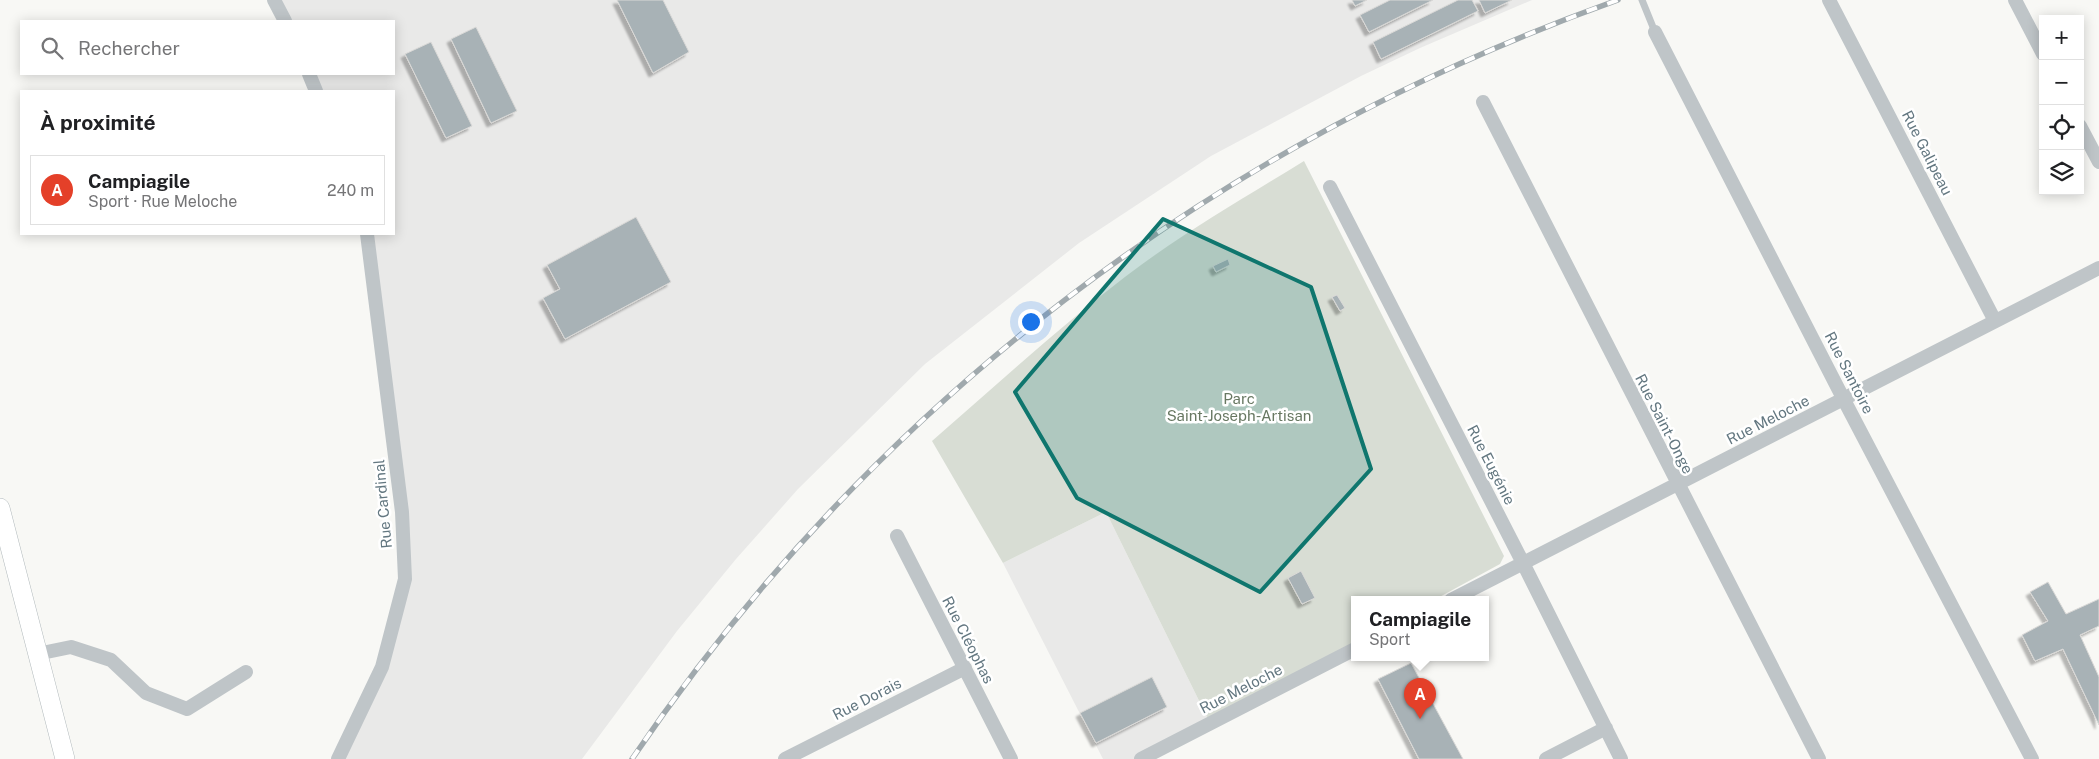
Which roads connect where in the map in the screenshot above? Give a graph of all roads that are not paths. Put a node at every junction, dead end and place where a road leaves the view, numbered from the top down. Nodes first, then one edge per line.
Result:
1 (274, 0) edge
2 (1642, 0) edge
3 (1829, 0) edge
4 (2014, 0) edge
5 (284, 20) edge
6 (1655, 32) joint
7 (2039, 47) edge
8 (308, 75) edge
9 (316, 90) edge
10 (1483, 102) dead end
11 (2084, 134) edge
12 (2099, 162) edge
13 (1330, 187) dead end
14 (367, 235) edge
15 (2099, 268) edge
16 (1995, 321) junction
17 (1844, 400) junction
18 (1677, 485) junction
19 (0, 508) edge
20 (896, 536) dead end
21 (1524, 563) junction
22 (1459, 596) edge
23 (1351, 651) edge
24 (37, 654) junction
25 (965, 668) junction
26 (246, 672) dead end
27 (1606, 728) junction
28 (65, 759) edge
29 (338, 759) edge
30 (785, 759) edge
31 (1011, 759) edge
32 (1141, 759) edge
33 (1546, 759) edge
34 (1621, 759) edge
35 (1819, 759) edge
36 (2032, 759) edge

1 - 5 street
2 - 6 lane, Rue Santoire
3 - 16 street, Rue Galipeau
4 - 7 street
6 - 17 street, Rue Santoire
8 - 9 street
10 - 18 street, Rue Saint-Onge
11 - 12 street
13 - 21 street, Rue Eugénie
14 - 29 street, Rue Cardinal
15 - 16 street, Rue Meloche
16 - 17 street, Rue Meloche
17 - 18 street, Rue Meloche
17 - 36 street, Rue Santoire
18 - 21 street, Rue Meloche
18 - 35 street, Rue Saint-Onge
19 - 24 street
20 - 25 street, Rue Cléophas
21 - 22 street, Rue Meloche
21 - 27 street, Rue Eugénie
23 - 32 street, Rue Meloche
24 - 26 street
24 - 28 street
25 - 30 street, Rue Dorais
25 - 31 street, Rue Cléophas
27 - 33 street
27 - 34 street, Rue Eugénie

